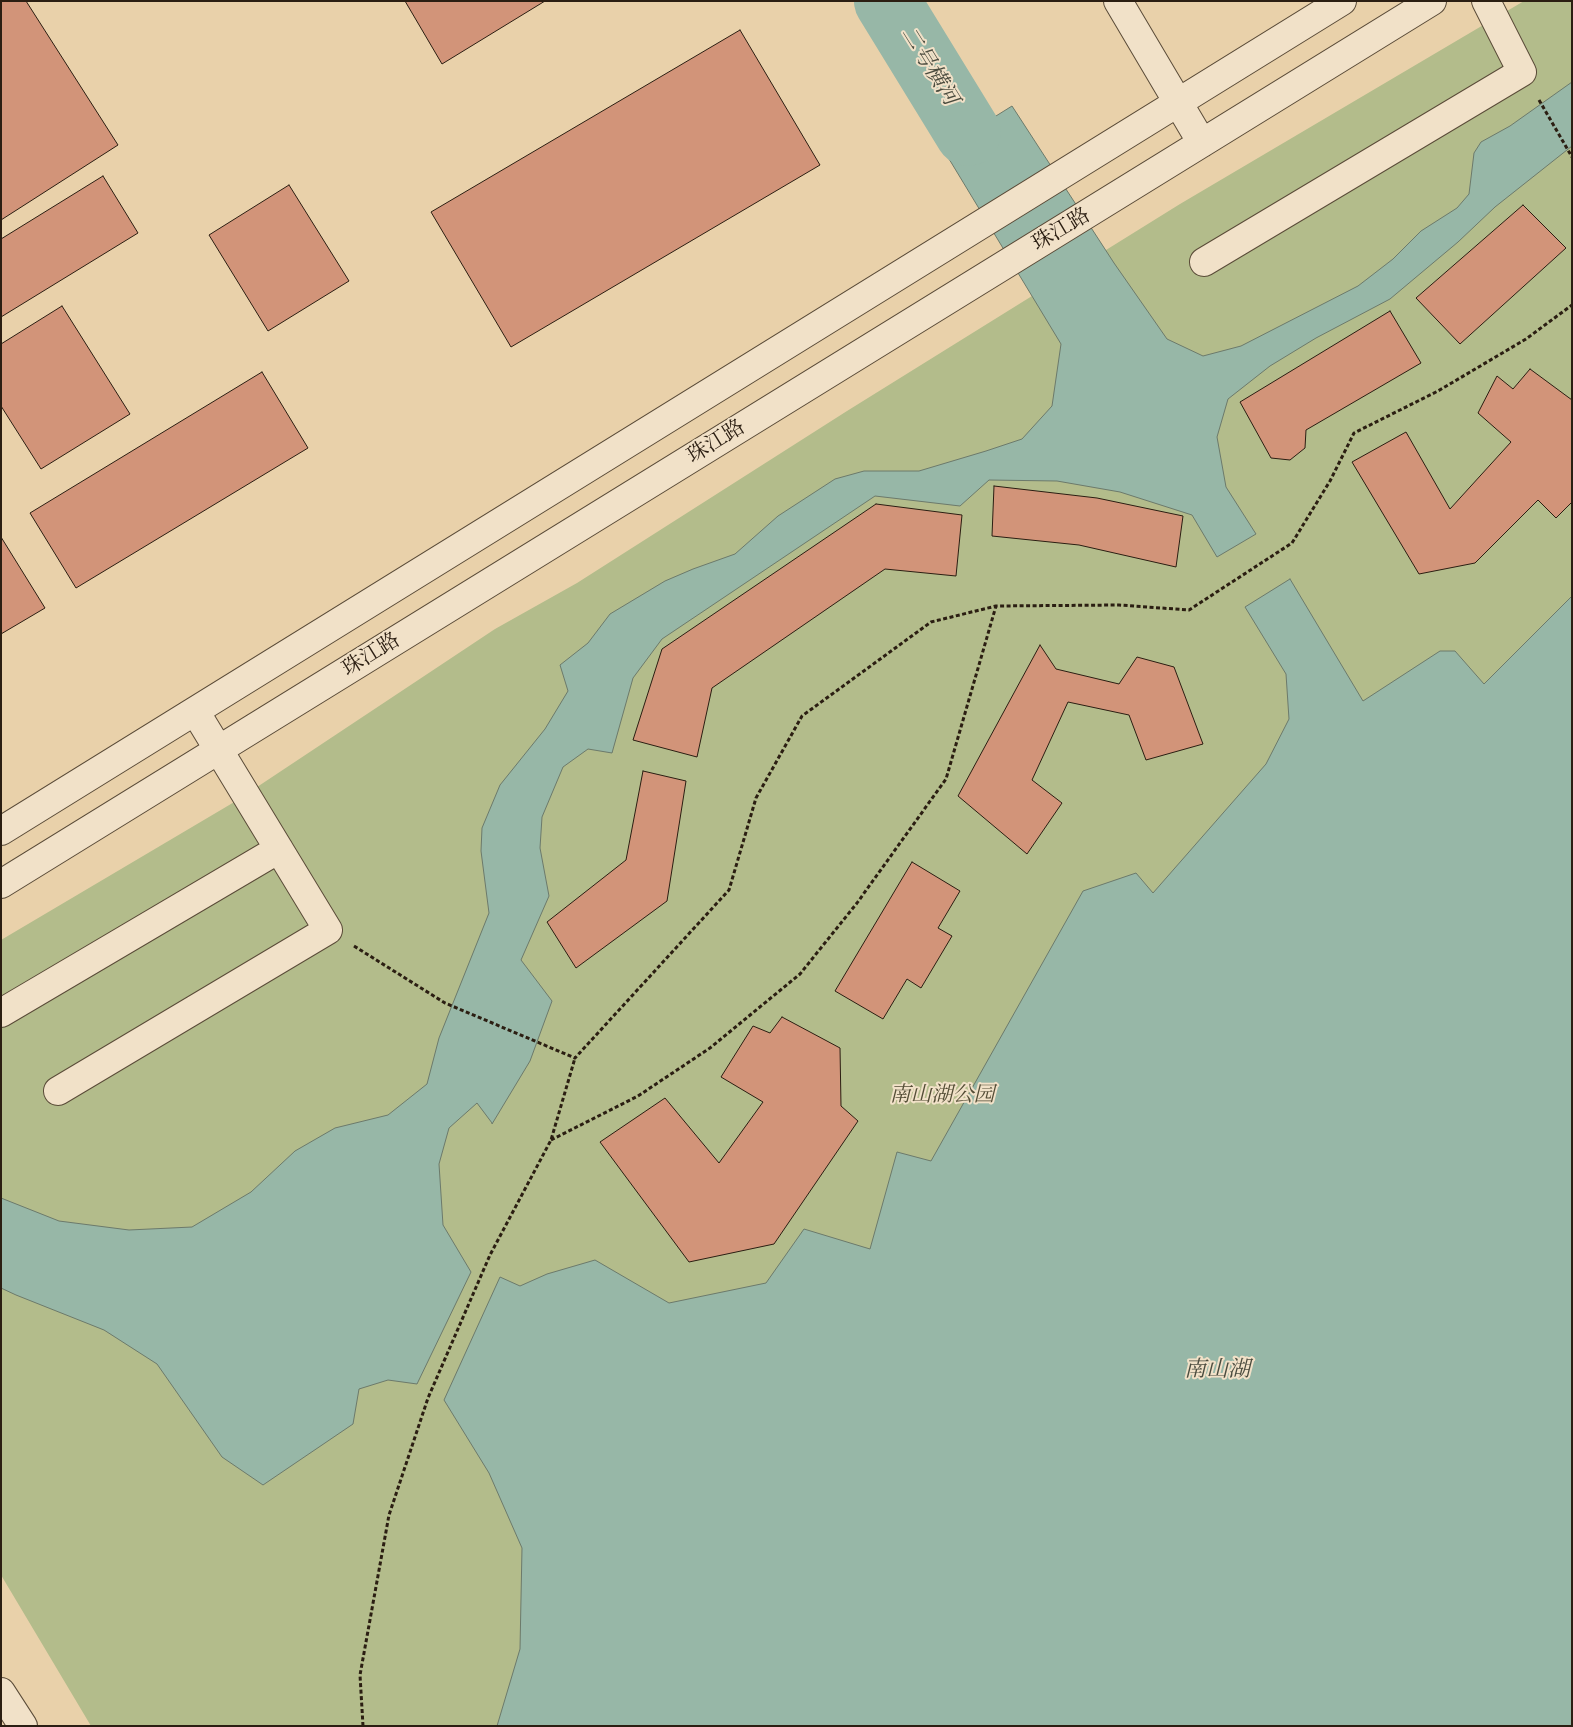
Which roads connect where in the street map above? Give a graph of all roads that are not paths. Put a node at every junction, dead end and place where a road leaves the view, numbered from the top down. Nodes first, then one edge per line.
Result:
1 (1118, 1) edge
2 (1342, 1) edge
3 (1432, 1) edge
4 (1486, 1) edge
5 (1202, 143) junction
6 (1204, 262) dead end
7 (195, 711) junction
8 (1, 831) edge
9 (279, 849) junction
10 (1, 884) edge
11 (1, 1013) edge
12 (58, 1091) dead end
13 (1, 1692) edge
14 (23, 1726) edge

1 - 5 street
2 - 7 street
3 - 5 street, 珠江路
4 - 6 street
5 - 10 street, 珠江路
7 - 8 street
7 - 9 street
9 - 11 street
9 - 12 street
13 - 14 street

